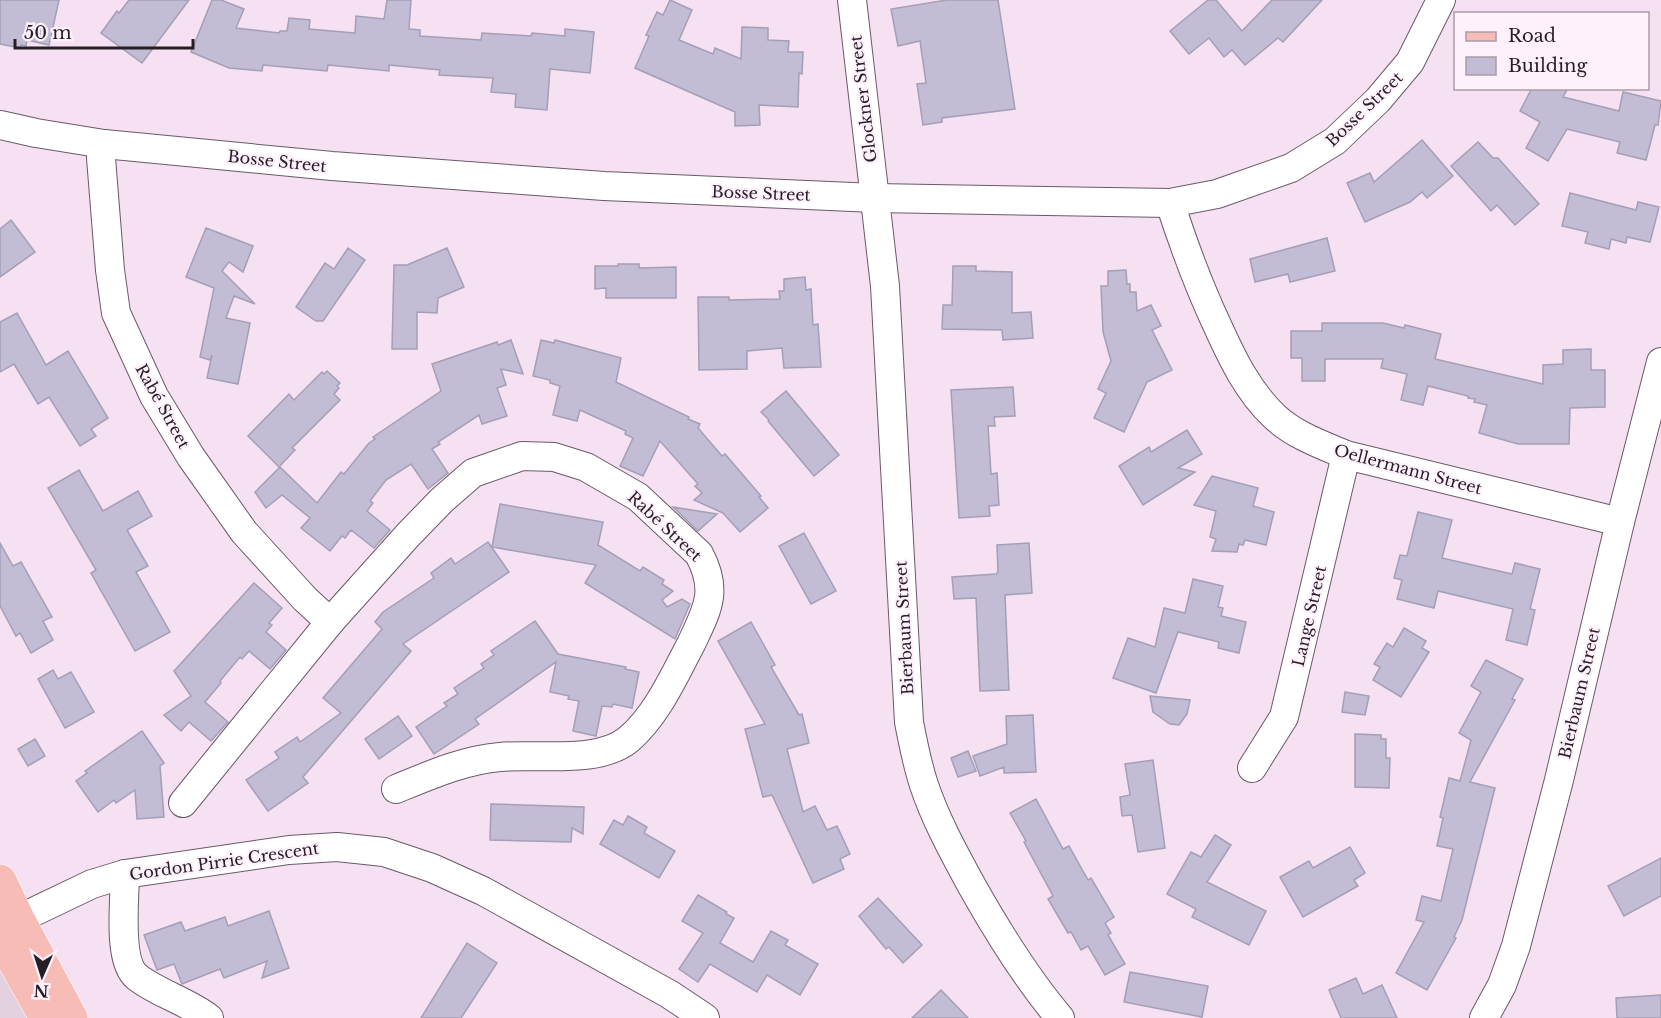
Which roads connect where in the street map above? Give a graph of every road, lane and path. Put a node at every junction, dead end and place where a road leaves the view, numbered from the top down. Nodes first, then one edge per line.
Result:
1 (852, 0) edge
2 (1441, 0) edge
3 (0, 125) edge
4 (104, 144) junction
5 (875, 198) junction
6 (1170, 203) junction
7 (1661, 362) edge
8 (1346, 455) junction
9 (1620, 522) junction
10 (330, 622) junction
11 (1252, 768) dead end
12 (396, 789) dead end
13 (183, 803) dead end
14 (125, 874) junction
15 (0, 880) edge
16 (6, 928) edge
17 (51, 1013) edge
18 (209, 1018) edge
19 (705, 1018) edge
20 (1060, 1018) edge
21 (1484, 1018) edge

1 - 5 street, Glockner Street
2 - 6 street, Bosse Street
3 - 4 street, Bosse Street
4 - 5 street, Bosse Street
4 - 10 street, Rabé Street
5 - 6 street, Bosse Street
5 - 20 street, Bierbaum Street
6 - 8 street, Oellermann Street
7 - 9 street, Bierbaum Street
8 - 9 street, Oellermann Street
8 - 11 street, Lange Street
9 - 21 street, Bierbaum Street
10 - 12 street, Rabé Street
10 - 13 street, Rabé Street
14 - 16 street, Gordon Pirrie Crescent
14 - 18 street
14 - 19 street, Gordon Pirrie Crescent
15 - 16 main road
16 - 17 main road

